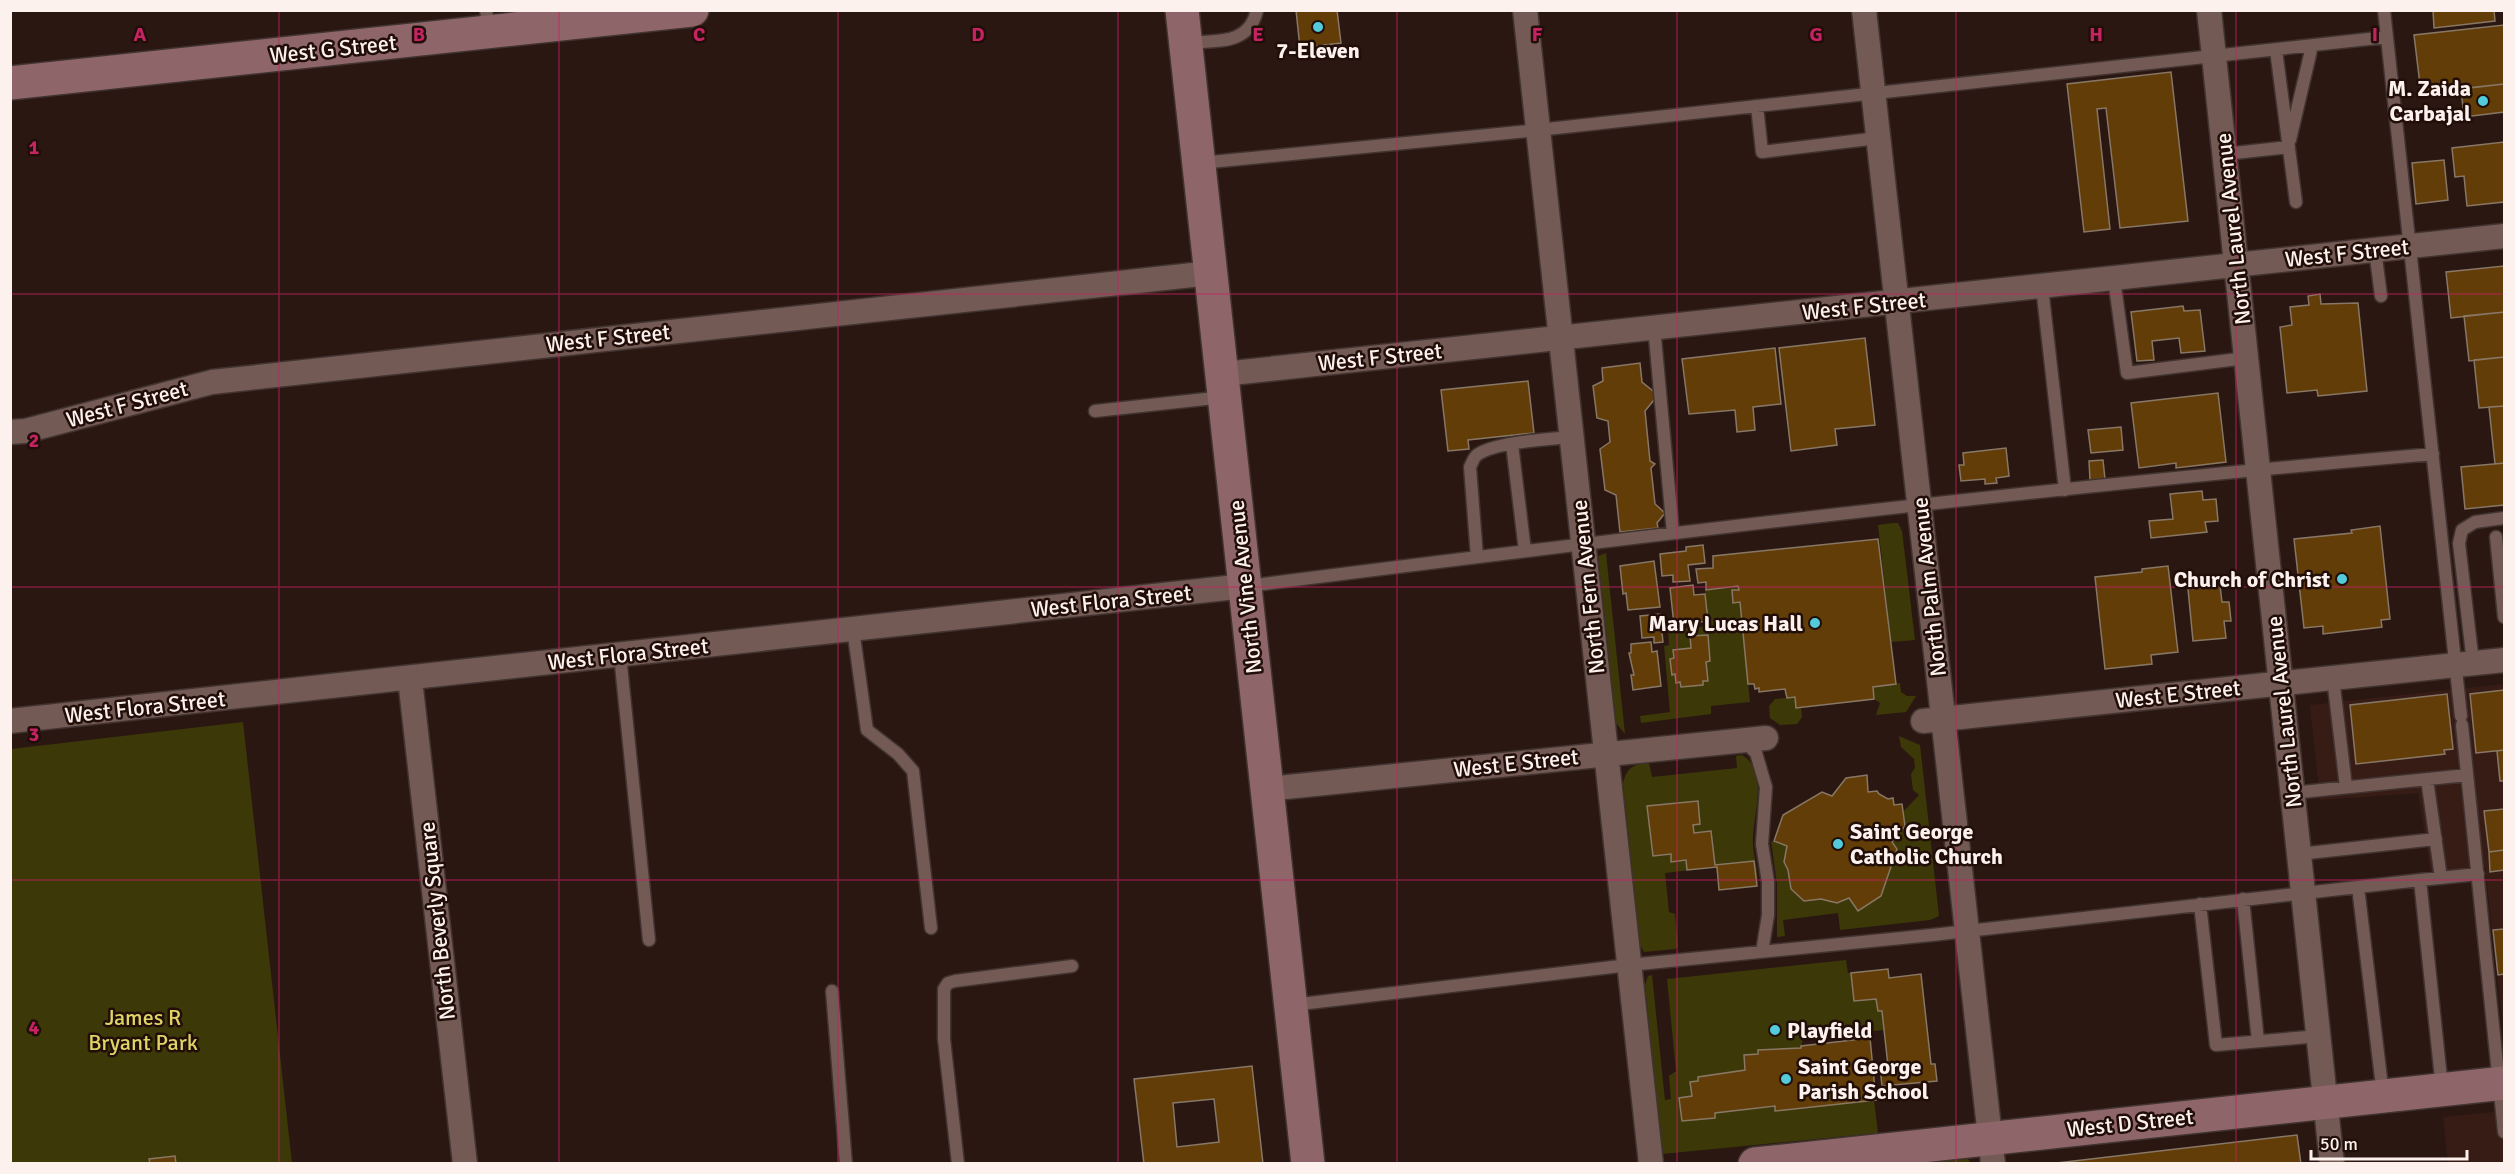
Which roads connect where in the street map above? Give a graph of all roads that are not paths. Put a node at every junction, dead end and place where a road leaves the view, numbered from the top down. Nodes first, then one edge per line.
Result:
1 (692, 10) edge
2 (1182, 10) edge
3 (1257, 10) edge
4 (1526, 10) edge
5 (1864, 10) edge
6 (2209, 10) edge
7 (2384, 10) edge
8 (488, 22) edge
9 (2387, 38) junction
10 (1185, 43) junction
11 (2312, 46) junction
12 (2276, 51) junction
13 (2214, 57) junction
14 (10, 83) edge
15 (1874, 93) junction
16 (1757, 106) junction
17 (1539, 130) junction
18 (1878, 138) junction
19 (2289, 147) junction
20 (2225, 154) junction
21 (1199, 163) junction
22 (2296, 202) dead end
23 (2505, 236) edge
24 (2410, 246) junction
25 (2375, 250) junction
26 (2236, 265) junction
27 (1211, 273) junction
28 (2114, 279) junction
29 (2042, 287) junction
30 (2381, 296) dead end
31 (1897, 303) junction
32 (1654, 327) junction
33 (1561, 336) junction
34 (2246, 358) junction
35 (1224, 385) junction
36 (1095, 411) dead end
37 (10, 432) edge
38 (1572, 437) junction
39 (1512, 444) junction
40 (2433, 454) junction
41 (2258, 470) junction
42 (2065, 490) junction
43 (1920, 505) junction
44 (2505, 518) edge
45 (1673, 533) junction
46 (2496, 537) dead end
47 (1584, 543) junction
48 (1525, 551) junction
49 (1477, 557) junction
50 (1245, 586) junction
51 (2505, 617) edge
52 (853, 629) junction
53 (620, 655) junction
54 (2505, 660) edge
55 (2464, 664) junction
56 (2333, 678) junction
57 (410, 679) junction
58 (2281, 684) junction
59 (1933, 720) junction
60 (10, 721) edge
61 (1754, 739) joint
62 (1607, 754) junction
63 (2467, 775) junction
64 (2427, 779) junction
65 (2346, 787) junction
66 (1267, 789) junction
67 (2292, 793) junction
68 (2436, 838) junction
69 (2299, 854) junction
70 (2478, 874) junction
71 (2441, 878) junction
72 (2420, 880) junction
73 (2358, 887) junction
74 (2304, 892) junction
75 (2243, 899) junction
76 (2200, 904) junction
77 (931, 928) dead end
78 (1967, 931) junction
79 (649, 940) dead end
80 (1762, 952) junction
81 (1629, 965) junction
82 (1071, 966) dead end
83 (832, 992) dead end
84 (1291, 1005) junction
85 (2319, 1036) junction
86 (2258, 1041) junction
87 (2502, 1083) edge
88 (2442, 1089) junction
89 (2383, 1096) junction
90 (2326, 1102) junction
91 (2505, 1132) edge
92 (1991, 1151) edge
93 (465, 1164) edge
94 (846, 1164) edge
95 (958, 1164) edge
96 (1308, 1164) edge
97 (1651, 1164) edge
98 (1755, 1164) edge
99 (2332, 1164) edge

1 - 8 street, West G Street
2 - 10 street, North Vine Avenue
3 - 10 lane
4 - 17 street, North Fern Avenue
5 - 15 street, North Palm Avenue
6 - 13 street, North Laurel Avenue
7 - 9 lane
8 - 14 street, West G Street
9 - 11 lane
9 - 24 lane
10 - 21 street, North Vine Avenue
11 - 12 lane
11 - 19 lane
12 - 13 lane
12 - 19 lane
13 - 15 lane
13 - 20 street, North Laurel Avenue
15 - 16 lane
15 - 18 street, North Palm Avenue
16 - 17 lane
16 - 18 lane
17 - 21 lane
17 - 33 street, North Fern Avenue
18 - 31 street, North Palm Avenue
19 - 20 lane
19 - 22 lane
20 - 26 street, North Laurel Avenue
21 - 27 street, North Vine Avenue
23 - 24 street, West F Street
24 - 25 street, West F Street
24 - 40 lane
25 - 26 street, West F Street
25 - 30 lane
26 - 28 street, West F Street
26 - 34 street, North Laurel Avenue
27 - 35 street, North Vine Avenue
27 - 37 street, West F Street
28 - 29 street, West F Street
28 - 34 lane
29 - 31 street, West F Street
29 - 42 lane
31 - 32 street, West F Street
31 - 43 street, North Palm Avenue
32 - 33 street, West F Street
32 - 45 lane
33 - 35 street, West F Street
33 - 38 street, North Fern Avenue
34 - 41 street, North Laurel Avenue
35 - 36 lane
35 - 50 street, North Vine Avenue
38 - 39 lane
38 - 47 street, North Fern Avenue
39 - 48 lane
39 - 49 lane
40 - 41 lane
40 - 55 lane
41 - 42 lane
41 - 58 street, North Laurel Avenue
42 - 43 lane
43 - 45 lane
43 - 59 street, North Palm Avenue
44 - 55 lane
45 - 47 lane
46 - 51 lane
47 - 48 lane
47 - 62 street, North Fern Avenue
48 - 49 lane
49 - 50 lane
50 - 52 street, West Flora Street
50 - 66 street, North Vine Avenue
52 - 53 street, West Flora Street
52 - 77 lane
53 - 57 street, West Flora Street
53 - 79 lane
54 - 55 street, West E Street
55 - 56 street, West E Street
55 - 63 lane
56 - 58 street, West E Street
56 - 65 lane
57 - 60 street, West Flora Street
57 - 93 street, North Beverly Square
58 - 59 street, West E Street
58 - 67 street, North Laurel Avenue
59 - 78 street, North Palm Avenue
61 - 62 street, West E Street
61 - 80 lane
62 - 66 street, West E Street
62 - 81 street, North Fern Avenue
63 - 64 lane
63 - 70 lane
64 - 65 lane
64 - 68 lane
65 - 67 lane
66 - 84 street, North Vine Avenue
67 - 69 street, North Laurel Avenue
68 - 69 lane
68 - 71 lane
69 - 74 street, North Laurel Avenue
70 - 71 lane
70 - 87 lane
71 - 72 lane
72 - 73 lane
72 - 88 lane
73 - 74 lane
73 - 89 lane
74 - 75 lane
74 - 85 street, North Laurel Avenue
75 - 76 lane
75 - 86 lane
76 - 78 lane
76 - 86 lane
78 - 80 lane
78 - 92 street, North Palm Avenue
80 - 81 lane
81 - 84 lane
81 - 97 street, North Fern Avenue
82 - 95 lane
83 - 94 lane
84 - 96 street, North Vine Avenue
85 - 86 lane
85 - 90 street, North Laurel Avenue
87 - 88 street, West D Street
87 - 91 lane
88 - 89 street, West D Street
89 - 90 street, West D Street
90 - 92 street, West D Street
90 - 99 street, North Laurel Avenue
92 - 98 street, West D Street

